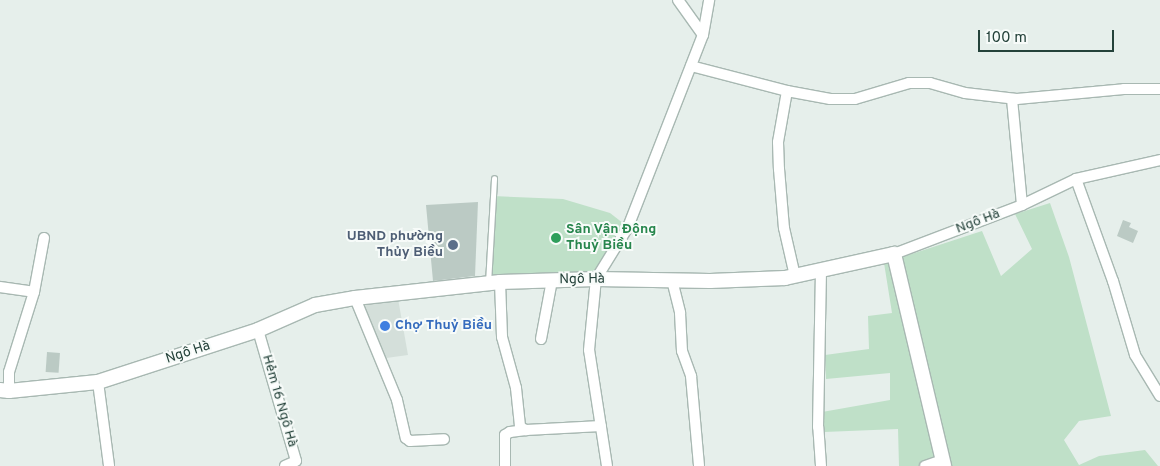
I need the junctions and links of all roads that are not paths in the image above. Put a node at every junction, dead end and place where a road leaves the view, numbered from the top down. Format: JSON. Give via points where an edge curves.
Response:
{"nodes":[{"id":1,"x":678,"y":0,"type":"edge"},
{"id":2,"x":709,"y":0,"type":"edge"},
{"id":3,"x":703,"y":35,"type":"junction"},
{"id":4,"x":690,"y":66,"type":"junction"},
{"id":5,"x":1160,"y":89,"type":"edge"},
{"id":6,"x":787,"y":91,"type":"junction"},
{"id":7,"x":1012,"y":99,"type":"junction"},
{"id":8,"x":1160,"y":160,"type":"edge"},
{"id":9,"x":494,"y":178,"type":"dead end"},
{"id":10,"x":1076,"y":179,"type":"junction"},
{"id":11,"x":1022,"y":205,"type":"junction"},
{"id":12,"x":44,"y":238,"type":"dead end"},
{"id":13,"x":894,"y":254,"type":"junction"},
{"id":14,"x":821,"y":271,"type":"junction"},
{"id":15,"x":795,"y":276,"type":"junction"},
{"id":16,"x":552,"y":280,"type":"junction"},
{"id":17,"x":596,"y":280,"type":"junction"},
{"id":18,"x":672,"y":280,"type":"junction"},
{"id":19,"x":494,"y":282,"type":"junction"},
{"id":20,"x":0,"y":287,"type":"edge"},
{"id":21,"x":34,"y":292,"type":"junction"},
{"id":22,"x":355,"y":298,"type":"junction"},
{"id":23,"x":258,"y":330,"type":"junction"},
{"id":24,"x":541,"y":339,"type":"dead end"},
{"id":25,"x":98,"y":382,"type":"junction"},
{"id":26,"x":4,"y":391,"type":"edge"},
{"id":27,"x":1160,"y":396,"type":"edge"},
{"id":28,"x":601,"y":426,"type":"junction"},
{"id":29,"x":526,"y":430,"type":"junction"},
{"id":30,"x":444,"y":439,"type":"dead end"},
{"id":31,"x":943,"y":463,"type":"edge"},
{"id":32,"x":109,"y":466,"type":"edge"},
{"id":33,"x":285,"y":466,"type":"edge"},
{"id":34,"x":505,"y":466,"type":"edge"},
{"id":35,"x":607,"y":466,"type":"edge"},
{"id":36,"x":699,"y":466,"type":"edge"},
{"id":37,"x":821,"y":466,"type":"edge"},
{"id":38,"x":925,"y":466,"type":"edge"}],
"edges":[{"from":1,"to":3,"type":"street"},
{"from":2,"to":3,"type":"street"},
{"from":3,"to":4,"type":"street"},
{"from":4,"to":6,"type":"street"},
{"from":4,"to":17,"type":"street","via":[[628,227]]},
{"from":5,"to":7,"type":"street"},
{"from":6,"to":7,"type":"street","via":[[830,99],[856,99],[909,83],[930,83],[965,93]]},
{"from":6,"to":15,"type":"street","via":[[778,142],[779,169],[784,228]]},
{"from":7,"to":11,"type":"street"},
{"from":8,"to":10,"type":"street","name":"Ngô Hà"},
{"from":9,"to":19,"type":"lane"},
{"from":10,"to":11,"type":"street","name":"Ngô Hà"},
{"from":10,"to":27,"type":"street","via":[[1135,355]]},
{"from":11,"to":13,"type":"street","name":"Ngô Hà"},
{"from":12,"to":21,"type":"street"},
{"from":13,"to":14,"type":"street","name":"Ngô Hà"},
{"from":13,"to":31,"type":"street"},
{"from":14,"to":15,"type":"street","name":"Ngô Hà"},
{"from":14,"to":37,"type":"street","via":[[818,427]]},
{"from":15,"to":18,"type":"street","name":"Ngô Hà"},
{"from":16,"to":17,"type":"street","name":"Ngô Hà"},
{"from":16,"to":19,"type":"street","name":"Ngô Hà"},
{"from":16,"to":24,"type":"street"},
{"from":17,"to":18,"type":"street","name":"Ngô Hà"},
{"from":17,"to":28,"type":"street","via":[[589,350]]},
{"from":18,"to":36,"type":"street","via":[[680,313],[682,351],[692,376]]},
{"from":19,"to":22,"type":"street","name":"Ngô Hà"},
{"from":19,"to":29,"type":"street","via":[[502,337],[516,388],[519,424]]},
{"from":20,"to":21,"type":"street"},
{"from":21,"to":26,"type":"street"},
{"from":22,"to":23,"type":"street","name":"Ngô Hà","via":[[315,305]]},
{"from":22,"to":30,"type":"street","via":[[397,400],[406,438],[410,441]]},
{"from":23,"to":25,"type":"street","name":"Ngô Hà"},
{"from":23,"to":33,"type":"street","name":"Hẻm 16 Ngô Hà","via":[[296,460]]},
{"from":25,"to":26,"type":"street","name":"Ngô Hà"},
{"from":25,"to":32,"type":"street"},
{"from":28,"to":29,"type":"street"},
{"from":28,"to":35,"type":"street"},
{"from":29,"to":34,"type":"street","via":[[505,434]]},
{"from":31,"to":38,"type":"street"}]}
